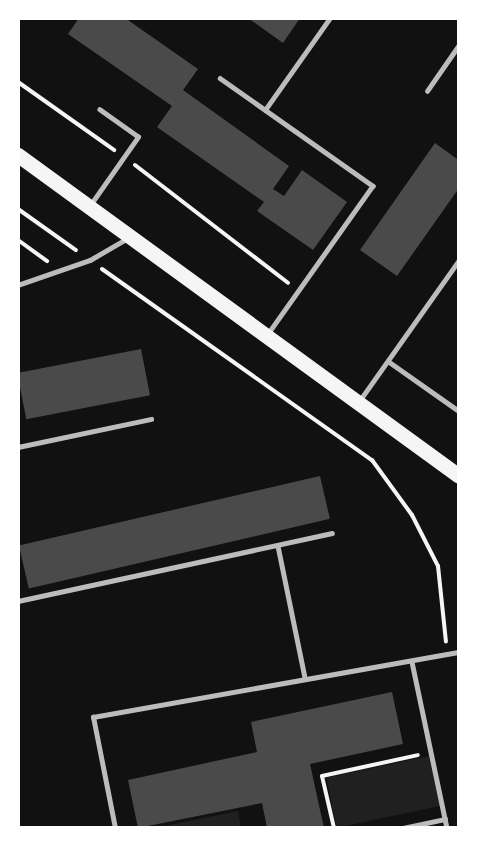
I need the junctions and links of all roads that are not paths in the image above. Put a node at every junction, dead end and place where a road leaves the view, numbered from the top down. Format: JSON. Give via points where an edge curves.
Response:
{"nodes":[{"id":1,"x":330,"y":18,"type":"edge"},
{"id":2,"x":459,"y":45,"type":"edge"},
{"id":3,"x":220,"y":78,"type":"dead end"},
{"id":4,"x":427,"y":91,"type":"dead end"},
{"id":5,"x":100,"y":110,"type":"dead end"},
{"id":6,"x":266,"y":110,"type":"junction"},
{"id":7,"x":18,"y":155,"type":"edge"},
{"id":8,"x":90,"y":205,"type":"junction"},
{"id":9,"x":132,"y":235,"type":"junction"},
{"id":10,"x":459,"y":260,"type":"edge"},
{"id":11,"x":18,"y":285,"type":"edge"},
{"id":12,"x":268,"y":335,"type":"junction"},
{"id":13,"x":388,"y":361,"type":"junction"},
{"id":14,"x":358,"y":402,"type":"junction"},
{"id":15,"x":459,"y":411,"type":"edge"},
{"id":16,"x":151,"y":419,"type":"dead end"},
{"id":17,"x":18,"y":447,"type":"edge"},
{"id":18,"x":459,"y":476,"type":"edge"},
{"id":19,"x":332,"y":533,"type":"dead end"},
{"id":20,"x":278,"y":546,"type":"junction"},
{"id":21,"x":18,"y":601,"type":"edge"},
{"id":22,"x":459,"y":652,"type":"edge"},
{"id":23,"x":412,"y":662,"type":"junction"},
{"id":24,"x":305,"y":678,"type":"junction"},
{"id":25,"x":445,"y":819,"type":"junction"},
{"id":26,"x":115,"y":828,"type":"edge"},
{"id":27,"x":403,"y":828,"type":"edge"},
{"id":28,"x":447,"y":828,"type":"edge"}],
"edges":[{"from":1,"to":6,"type":"lane"},
{"from":2,"to":4,"type":"lane"},
{"from":3,"to":6,"type":"lane"},
{"from":5,"to":8,"type":"lane","via":[[138,137]]},
{"from":6,"to":12,"type":"lane","via":[[373,186]]},
{"from":7,"to":8,"type":"main road"},
{"from":8,"to":9,"type":"main road"},
{"from":9,"to":11,"type":"lane","via":[[90,260]]},
{"from":9,"to":12,"type":"main road"},
{"from":10,"to":13,"type":"lane"},
{"from":12,"to":14,"type":"main road"},
{"from":13,"to":14,"type":"lane"},
{"from":13,"to":15,"type":"lane"},
{"from":14,"to":18,"type":"main road"},
{"from":16,"to":17,"type":"lane"},
{"from":19,"to":20,"type":"lane"},
{"from":20,"to":21,"type":"lane"},
{"from":20,"to":24,"type":"lane"},
{"from":22,"to":23,"type":"lane"},
{"from":23,"to":24,"type":"lane"},
{"from":23,"to":25,"type":"lane"},
{"from":24,"to":26,"type":"lane","via":[[93,717]]},
{"from":25,"to":27,"type":"lane"},
{"from":25,"to":28,"type":"lane"}]}
